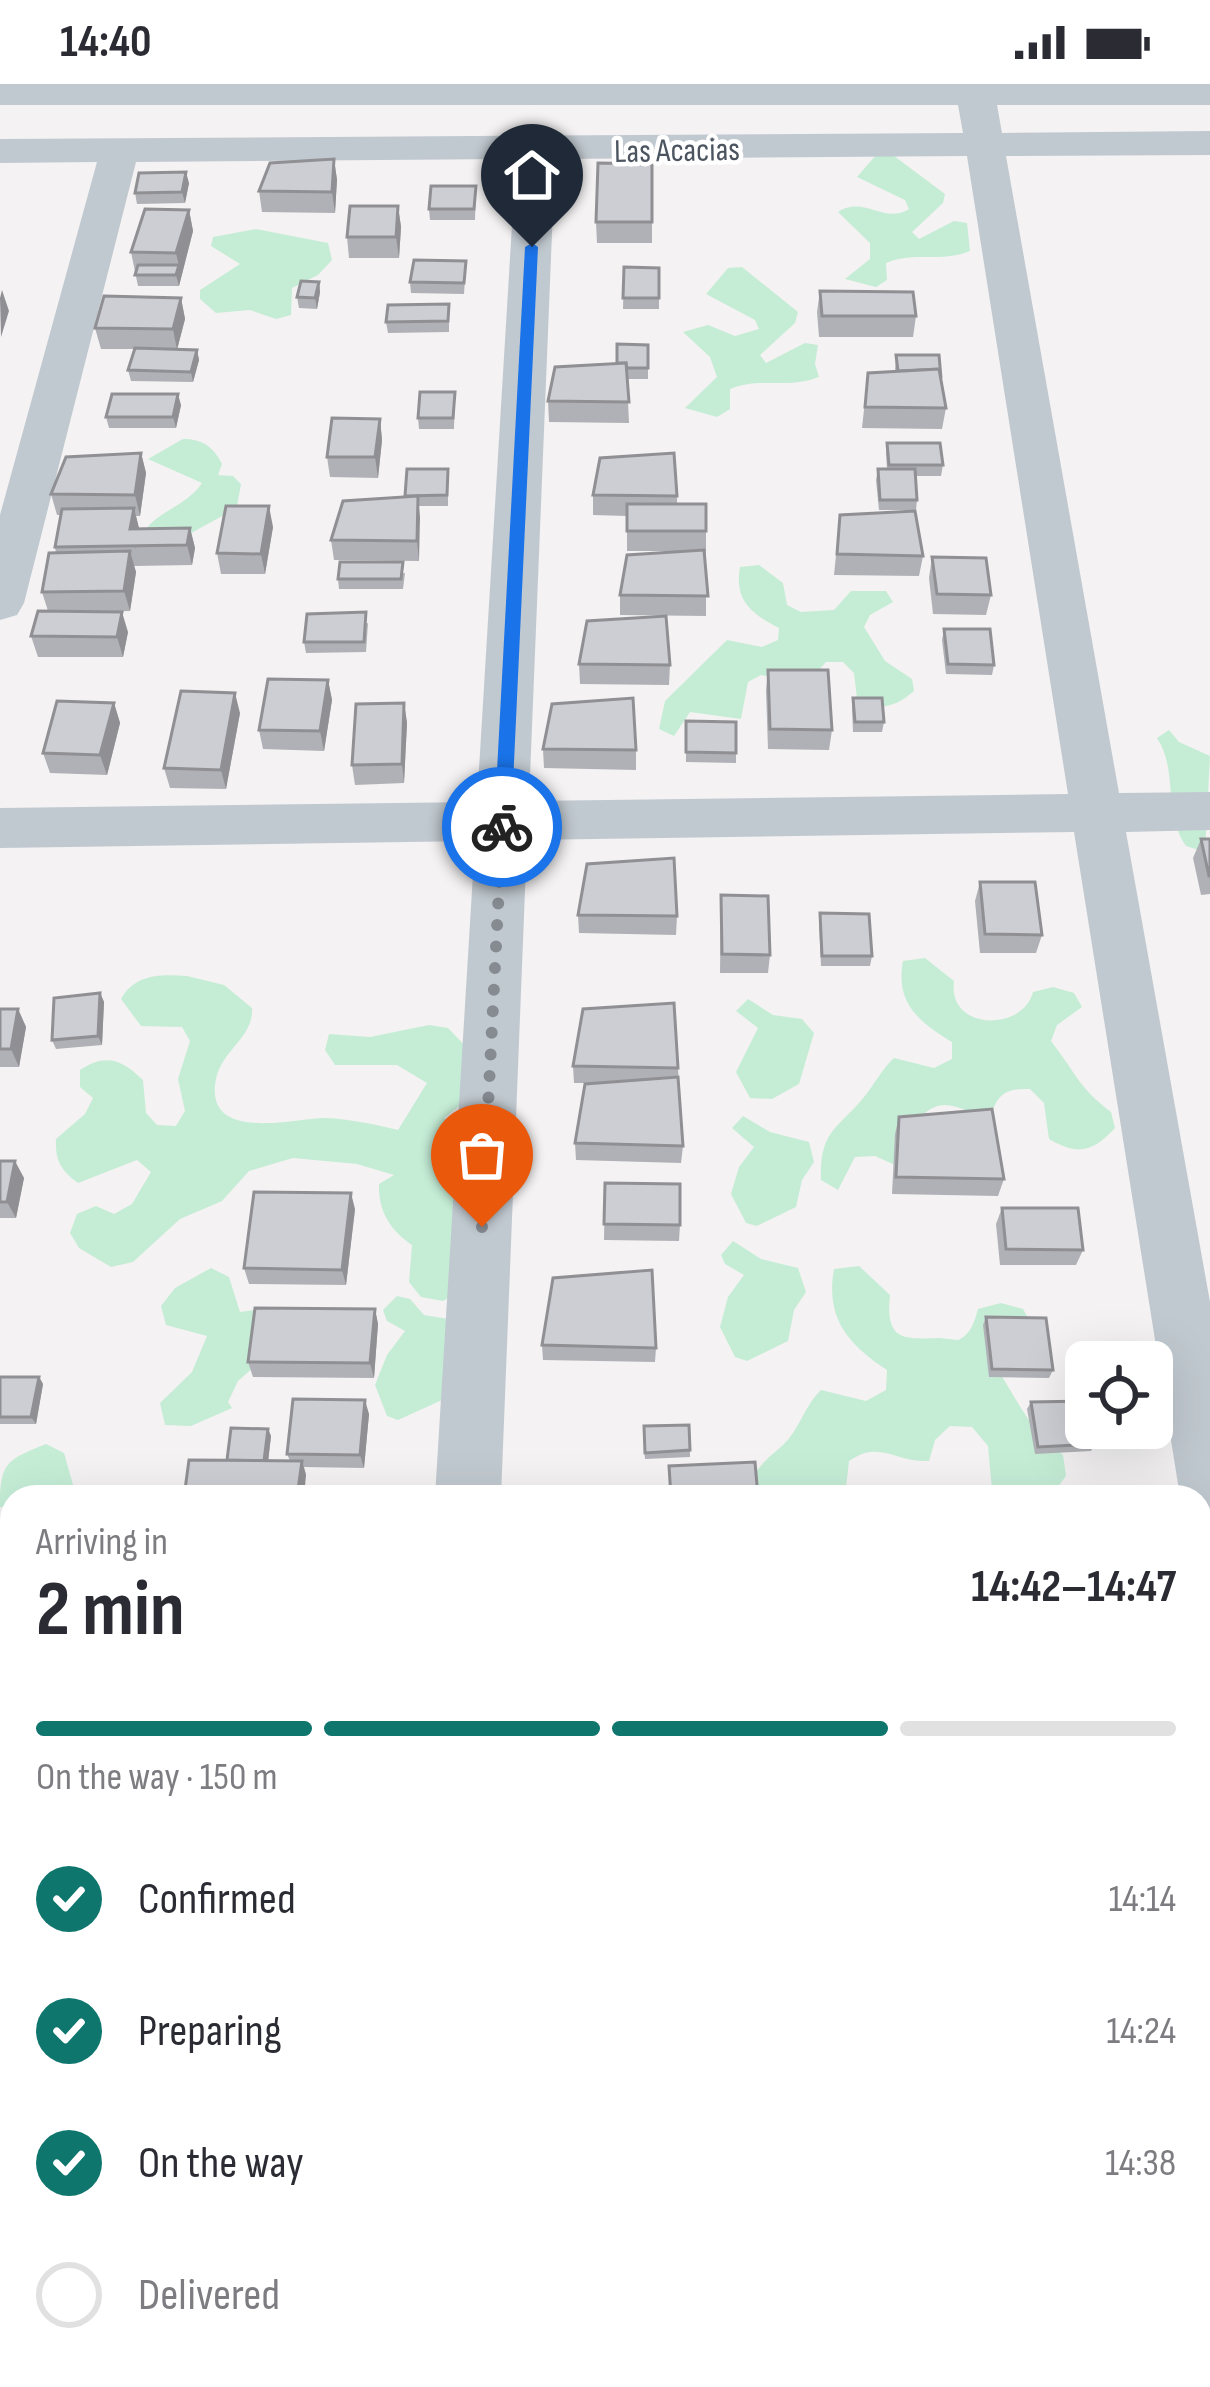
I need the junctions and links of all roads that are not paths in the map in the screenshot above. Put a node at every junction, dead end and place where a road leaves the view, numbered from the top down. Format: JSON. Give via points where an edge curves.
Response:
{"nodes":[{"id":1,"x":0,"y":94,"type":"edge"},
{"id":2,"x":1210,"y":94,"type":"edge"},
{"id":3,"x":978,"y":108,"type":"edge"},
{"id":4,"x":1210,"y":143,"type":"edge"},
{"id":5,"x":0,"y":151,"type":"edge"},
{"id":6,"x":536,"y":151,"type":"junction"},
{"id":7,"x":119,"y":152,"type":"junction"},
{"id":8,"x":0,"y":603,"type":"edge"},
{"id":9,"x":1096,"y":811,"type":"junction"},
{"id":10,"x":1210,"y":811,"type":"edge"},
{"id":11,"x":502,"y":822,"type":"junction"},
{"id":12,"x":0,"y":828,"type":"edge"},
{"id":13,"x":1210,"y":1484,"type":"edge"},
{"id":14,"x":469,"y":1485,"type":"edge"}],
"edges":[{"from":1,"to":3,"type":"street","name":"Las Acacias"},
{"from":2,"to":3,"type":"street","name":"Las Acacias"},
{"from":3,"to":4,"type":"street","name":"Las Acacias"},
{"from":3,"to":6,"type":"street","name":"Las Acacias"},
{"from":3,"to":9,"type":"street"},
{"from":5,"to":7,"type":"street","name":"Las Acacias"},
{"from":6,"to":7,"type":"street","name":"Las Acacias"},
{"from":6,"to":11,"type":"street"},
{"from":7,"to":8,"type":"street"},
{"from":9,"to":10,"type":"street"},
{"from":9,"to":11,"type":"street"},
{"from":9,"to":13,"type":"street"},
{"from":11,"to":12,"type":"street"},
{"from":11,"to":14,"type":"street"}]}
